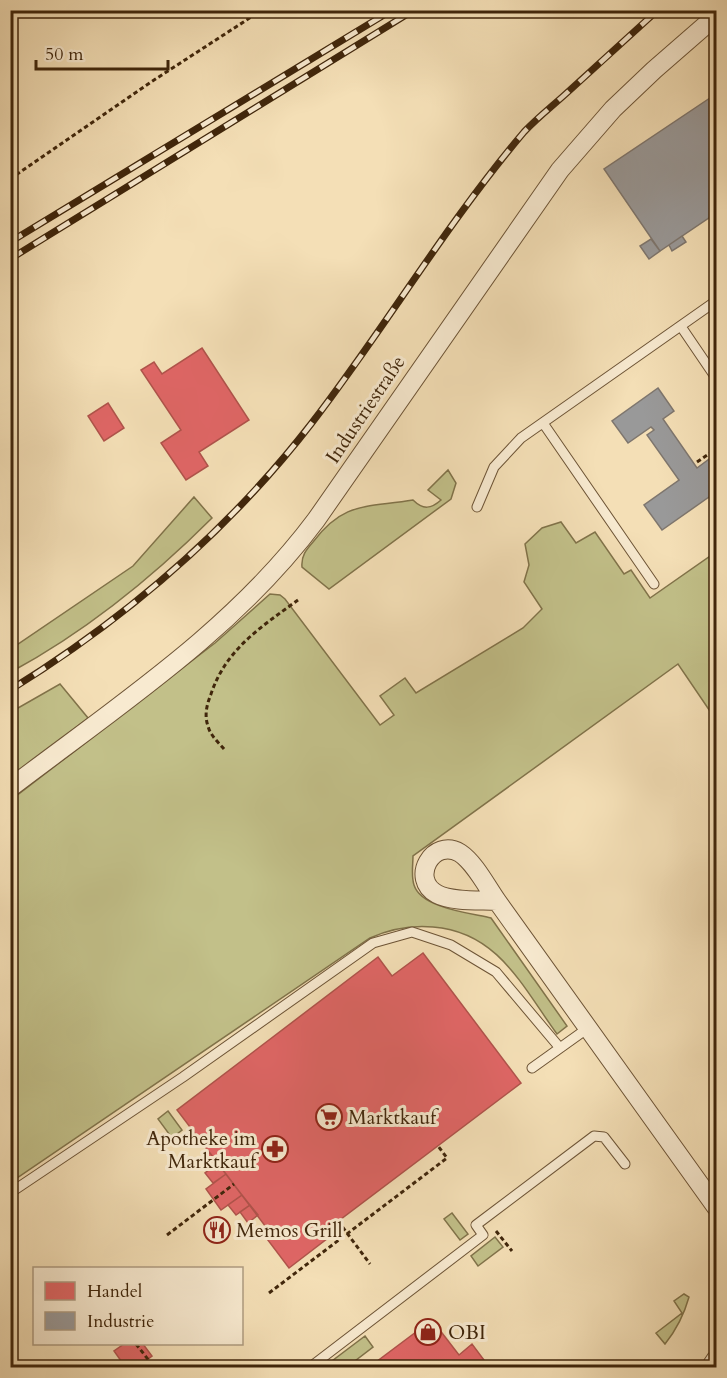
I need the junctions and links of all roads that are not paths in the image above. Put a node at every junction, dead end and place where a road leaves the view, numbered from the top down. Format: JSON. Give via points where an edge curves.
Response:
{"nodes":[{"id":1,"x":717,"y":16,"type":"edge"},
{"id":2,"x":717,"y":301,"type":"edge"},
{"id":3,"x":682,"y":328,"type":"junction"},
{"id":4,"x":717,"y":378,"type":"edge"},
{"id":5,"x":543,"y":423,"type":"junction"},
{"id":6,"x":477,"y":507,"type":"dead end"},
{"id":7,"x":654,"y":584,"type":"dead end"},
{"id":8,"x":10,"y":788,"type":"edge"},
{"id":9,"x":497,"y":901,"type":"dead end"},
{"id":10,"x":588,"y":1028,"type":"junction"},
{"id":11,"x":560,"y":1048,"type":"junction"},
{"id":12,"x":532,"y":1068,"type":"dead end"},
{"id":13,"x":625,"y":1164,"type":"dead end"},
{"id":14,"x":10,"y":1193,"type":"edge"},
{"id":15,"x":717,"y":1207,"type":"edge"},
{"id":16,"x":717,"y":1359,"type":"edge"},
{"id":17,"x":309,"y":1368,"type":"edge"},
{"id":18,"x":710,"y":1368,"type":"edge"}],
"edges":[{"from":1,"to":8,"type":"street","name":"Industriestraße","via":[[613,108],[560,170],[316,520],[276,570],[201,643]]},
{"from":2,"to":3,"type":"lane"},
{"from":3,"to":4,"type":"lane"},
{"from":3,"to":5,"type":"lane"},
{"from":5,"to":6,"type":"lane","via":[[521,438],[494,467]]},
{"from":5,"to":7,"type":"lane"},
{"from":9,"to":10,"type":"street"},
{"from":10,"to":11,"type":"lane"},
{"from":10,"to":15,"type":"street"},
{"from":11,"to":12,"type":"lane"},
{"from":11,"to":14,"type":"lane","via":[[496,972],[451,945],[412,932],[373,943]]},
{"from":13,"to":17,"type":"lane","via":[[604,1137],[594,1136],[476,1225],[483,1235]]},
{"from":16,"to":18,"type":"street"}]}
